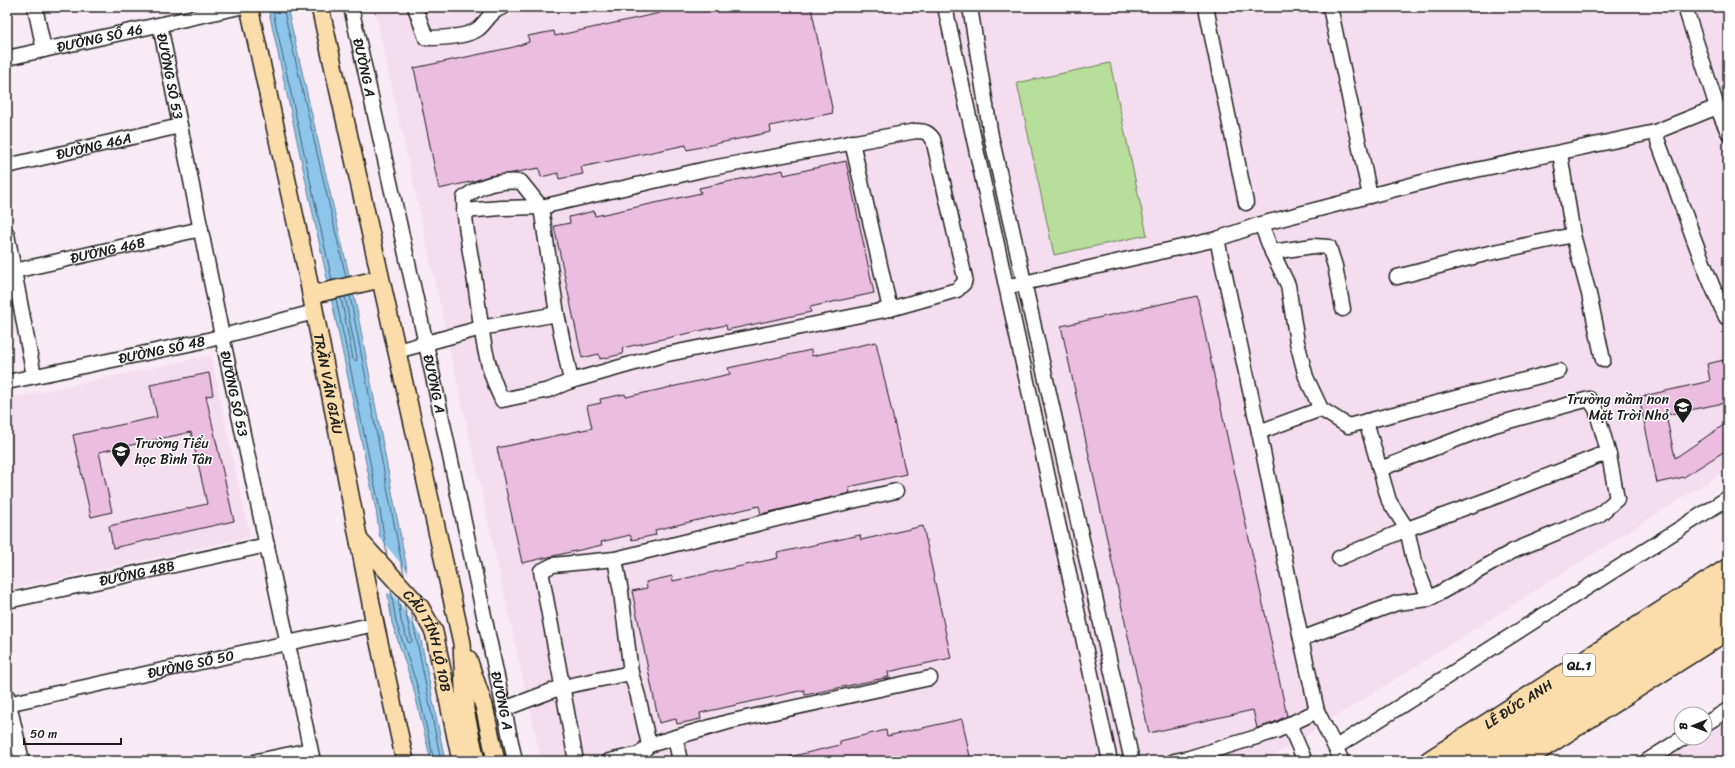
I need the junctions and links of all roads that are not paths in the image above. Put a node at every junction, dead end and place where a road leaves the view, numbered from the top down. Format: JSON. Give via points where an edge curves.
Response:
{"nodes":[{"id":1,"x":35,"y":7,"type":"edge"},
{"id":2,"x":240,"y":7,"type":"edge"},
{"id":3,"x":249,"y":7,"type":"edge"},
{"id":4,"x":320,"y":7,"type":"edge"},
{"id":5,"x":351,"y":7,"type":"edge"},
{"id":6,"x":415,"y":7,"type":"edge"},
{"id":7,"x":970,"y":7,"type":"edge"},
{"id":8,"x":1206,"y":7,"type":"edge"},
{"id":9,"x":1330,"y":7,"type":"edge"},
{"id":10,"x":1685,"y":7,"type":"edge"},
{"id":11,"x":498,"y":8,"type":"edge"},
{"id":12,"x":948,"y":8,"type":"edge"},
{"id":13,"x":160,"y":25,"type":"junction"},
{"id":14,"x":44,"y":50,"type":"junction"},
{"id":15,"x":7,"y":58,"type":"edge"},
{"id":16,"x":1717,"y":107,"type":"junction"},
{"id":17,"x":180,"y":126,"type":"junction"},
{"id":18,"x":1655,"y":132,"type":"junction"},
{"id":19,"x":1728,"y":132,"type":"edge"},
{"id":20,"x":852,"y":142,"type":"junction"},
{"id":21,"x":1560,"y":152,"type":"junction"},
{"id":22,"x":7,"y":166,"type":"edge"},
{"id":23,"x":1370,"y":196,"type":"junction"},
{"id":24,"x":1246,"y":203,"type":"dead end"},
{"id":25,"x":542,"y":207,"type":"junction"},
{"id":26,"x":464,"y":211,"type":"junction"},
{"id":27,"x":1261,"y":224,"type":"junction"},
{"id":28,"x":201,"y":229,"type":"junction"},
{"id":29,"x":7,"y":234,"type":"edge"},
{"id":30,"x":1573,"y":235,"type":"junction"},
{"id":31,"x":1217,"y":239,"type":"junction"},
{"id":32,"x":1272,"y":252,"type":"junction"},
{"id":33,"x":14,"y":271,"type":"junction"},
{"id":34,"x":1397,"y":277,"type":"dead end"},
{"id":35,"x":380,"y":279,"type":"junction"},
{"id":36,"x":1024,"y":282,"type":"junction"},
{"id":37,"x":1006,"y":287,"type":"junction"},
{"id":38,"x":313,"y":303,"type":"junction"},
{"id":39,"x":890,"y":309,"type":"junction"},
{"id":40,"x":1343,"y":309,"type":"dead end"},
{"id":41,"x":557,"y":314,"type":"junction"},
{"id":42,"x":1728,"y":317,"type":"edge"},
{"id":43,"x":481,"y":328,"type":"junction"},
{"id":44,"x":222,"y":336,"type":"junction"},
{"id":45,"x":426,"y":344,"type":"junction"},
{"id":46,"x":397,"y":351,"type":"junction"},
{"id":47,"x":1603,"y":360,"type":"dead end"},
{"id":48,"x":1559,"y":371,"type":"dead end"},
{"id":49,"x":34,"y":376,"type":"junction"},
{"id":50,"x":571,"y":381,"type":"junction"},
{"id":51,"x":7,"y":382,"type":"edge"},
{"id":52,"x":1321,"y":409,"type":"junction"},
{"id":53,"x":1366,"y":421,"type":"junction"},
{"id":54,"x":1260,"y":432,"type":"junction"},
{"id":55,"x":1609,"y":454,"type":"junction"},
{"id":56,"x":1380,"y":469,"type":"junction"},
{"id":57,"x":1069,"y":484,"type":"junction"},
{"id":58,"x":1050,"y":487,"type":"junction"},
{"id":59,"x":896,"y":491,"type":"dead end"},
{"id":60,"x":1728,"y":498,"type":"edge"},
{"id":61,"x":1408,"y":529,"type":"junction"},
{"id":62,"x":359,"y":540,"type":"junction"},
{"id":63,"x":267,"y":545,"type":"junction"},
{"id":64,"x":1339,"y":558,"type":"dead end"},
{"id":65,"x":615,"y":559,"type":"junction"},
{"id":66,"x":1728,"y":569,"type":"edge"},
{"id":67,"x":1728,"y":588,"type":"edge"},
{"id":68,"x":1429,"y":599,"type":"junction"},
{"id":69,"x":7,"y":601,"type":"edge"},
{"id":70,"x":1728,"y":610,"type":"edge"},
{"id":71,"x":375,"y":624,"type":"junction"},
{"id":72,"x":1728,"y":628,"type":"edge"},
{"id":73,"x":1301,"y":639,"type":"junction"},
{"id":74,"x":289,"y":643,"type":"junction"},
{"id":75,"x":462,"y":647,"type":"junction"},
{"id":76,"x":630,"y":673,"type":"junction"},
{"id":77,"x":930,"y":678,"type":"dead end"},
{"id":78,"x":562,"y":687,"type":"junction"},
{"id":79,"x":8,"y":701,"type":"edge"},
{"id":80,"x":504,"y":709,"type":"junction"},
{"id":81,"x":1728,"y":710,"type":"edge"},
{"id":82,"x":1317,"y":711,"type":"junction"},
{"id":83,"x":1713,"y":719,"type":"edge"},
{"id":84,"x":1289,"y":724,"type":"junction"},
{"id":85,"x":675,"y":737,"type":"junction"},
{"id":86,"x":649,"y":744,"type":"junction"},
{"id":87,"x":1673,"y":744,"type":"edge"},
{"id":88,"x":1336,"y":746,"type":"junction"},
{"id":89,"x":311,"y":756,"type":"edge"},
{"id":90,"x":22,"y":761,"type":"edge"},
{"id":91,"x":258,"y":761,"type":"edge"},
{"id":92,"x":405,"y":761,"type":"edge"},
{"id":93,"x":461,"y":761,"type":"edge"},
{"id":94,"x":476,"y":761,"type":"edge"},
{"id":95,"x":496,"y":761,"type":"edge"},
{"id":96,"x":515,"y":761,"type":"edge"},
{"id":97,"x":576,"y":761,"type":"edge"},
{"id":98,"x":609,"y":761,"type":"edge"},
{"id":99,"x":680,"y":761,"type":"edge"},
{"id":100,"x":1110,"y":761,"type":"edge"},
{"id":101,"x":1132,"y":761,"type":"edge"},
{"id":102,"x":1174,"y":761,"type":"edge"},
{"id":103,"x":1305,"y":761,"type":"edge"},
{"id":104,"x":1342,"y":761,"type":"edge"},
{"id":105,"x":1430,"y":761,"type":"edge"},
{"id":106,"x":1461,"y":761,"type":"edge"},
{"id":107,"x":1493,"y":761,"type":"edge"},
{"id":108,"x":1521,"y":761,"type":"edge"},
{"id":109,"x":1647,"y":761,"type":"edge"}],
"edges":[{"from":1,"to":14,"type":"street"},
{"from":2,"to":13,"type":"street","name":"ĐƯỜNG SỐ 46"},
{"from":3,"to":38,"type":"main road","name":"TRẦN VĂN GIÀU"},
{"from":4,"to":35,"type":"main road"},
{"from":5,"to":45,"type":"street","name":"ĐƯỜNG A"},
{"from":6,"to":11,"type":"street","via":[[426,38],[450,37],[477,29]]},
{"from":7,"to":36,"type":"street","via":[[991,136]]},
{"from":8,"to":24,"type":"street"},
{"from":9,"to":23,"type":"street"},
{"from":10,"to":16,"type":"street"},
{"from":12,"to":37,"type":"street"},
{"from":13,"to":14,"type":"street","name":"ĐƯỜNG SỐ 46"},
{"from":13,"to":17,"type":"street","name":"ĐƯỜNG SỐ 53"},
{"from":14,"to":15,"type":"street","name":"ĐƯỜNG SỐ 46"},
{"from":16,"to":18,"type":"street"},
{"from":16,"to":19,"type":"street"},
{"from":17,"to":22,"type":"street","name":"ĐƯỜNG 46A"},
{"from":17,"to":28,"type":"street","name":"ĐƯỜNG SỐ 53"},
{"from":18,"to":21,"type":"street"},
{"from":18,"to":42,"type":"street","via":[[1714,293]]},
{"from":20,"to":25,"type":"street","via":[[706,169]]},
{"from":20,"to":39,"type":"street"},
{"from":20,"to":39,"type":"street","via":[[916,130],[930,134],[965,278],[964,283],[956,290]]},
{"from":21,"to":23,"type":"street","via":[[1438,178]]},
{"from":21,"to":30,"type":"street"},
{"from":23,"to":27,"type":"street"},
{"from":25,"to":26,"type":"street"},
{"from":25,"to":26,"type":"street","via":[[521,182],[506,180],[473,190],[464,198]]},
{"from":25,"to":41,"type":"street"},
{"from":26,"to":43,"type":"street"},
{"from":27,"to":31,"type":"street"},
{"from":27,"to":32,"type":"street"},
{"from":28,"to":33,"type":"street","name":"ĐƯỜNG 46B"},
{"from":28,"to":44,"type":"street","name":"ĐƯỜNG SỐ 53"},
{"from":29,"to":33,"type":"street"},
{"from":30,"to":34,"type":"street"},
{"from":30,"to":47,"type":"street"},
{"from":31,"to":36,"type":"street"},
{"from":31,"to":54,"type":"street"},
{"from":32,"to":40,"type":"street","via":[[1313,246],[1329,247]]},
{"from":32,"to":52,"type":"street","via":[[1288,285],[1306,378]]},
{"from":33,"to":49,"type":"street"},
{"from":35,"to":38,"type":"main road"},
{"from":35,"to":46,"type":"main road"},
{"from":36,"to":37,"type":"street"},
{"from":36,"to":57,"type":"street"},
{"from":37,"to":58,"type":"street"},
{"from":38,"to":44,"type":"street","name":"ĐƯỜNG SỐ 48"},
{"from":38,"to":62,"type":"main road","name":"TRẦN VĂN GIÀU"},
{"from":39,"to":50,"type":"street","via":[[663,355]]},
{"from":41,"to":43,"type":"street"},
{"from":41,"to":50,"type":"street"},
{"from":43,"to":45,"type":"street"},
{"from":43,"to":50,"type":"street","via":[[493,381],[502,400],[549,390]]},
{"from":44,"to":49,"type":"street","name":"ĐƯỜNG SỐ 48"},
{"from":44,"to":63,"type":"street","name":"ĐƯỜNG SỐ 53"},
{"from":45,"to":46,"type":"street"},
{"from":45,"to":80,"type":"street","name":"ĐƯỜNG A"},
{"from":46,"to":75,"type":"main road"},
{"from":48,"to":53,"type":"street"},
{"from":49,"to":51,"type":"street","name":"ĐƯỜNG SỐ 48"},
{"from":52,"to":53,"type":"street","via":[[1348,426]]},
{"from":52,"to":54,"type":"street"},
{"from":53,"to":56,"type":"street"},
{"from":54,"to":73,"type":"street"},
{"from":55,"to":56,"type":"street","via":[[1596,409],[1589,399],[1494,425]]},
{"from":55,"to":61,"type":"street"},
{"from":55,"to":68,"type":"street","via":[[1618,499],[1599,515],[1513,551]]},
{"from":56,"to":61,"type":"street","via":[[1389,501]]},
{"from":57,"to":58,"type":"street"},
{"from":57,"to":101,"type":"street"},
{"from":58,"to":100,"type":"street"},
{"from":59,"to":65,"type":"street"},
{"from":60,"to":88,"type":"street"},
{"from":61,"to":64,"type":"street"},
{"from":61,"to":68,"type":"street","via":[[1414,561]]},
{"from":62,"to":71,"type":"main road","name":"TRẦN VĂN GIÀU"},
{"from":62,"to":93,"type":"main road","name":"CẦU TỈNH LỘ 10B","via":[[420,608],[434,632]]},
{"from":63,"to":69,"type":"street","name":"ĐƯỜNG 48B"},
{"from":63,"to":74,"type":"street","name":"ĐƯỜNG SỐ 53"},
{"from":65,"to":76,"type":"street"},
{"from":65,"to":78,"type":"street","via":[[553,565],[541,572]]},
{"from":66,"to":105,"type":"highway","name":"LÊ ĐỨC ANH","number":"QL.1"},
{"from":67,"to":106,"type":"highway","name":"LÊ ĐỨC ANH","number":"QL.1"},
{"from":68,"to":73,"type":"street","via":[[1397,603]]},
{"from":70,"to":107,"type":"highway","number":"QL.1"},
{"from":71,"to":74,"type":"street","name":"ĐƯỜNG SỐ 50"},
{"from":71,"to":92,"type":"main road","name":"TRẦN VĂN GIÀU"},
{"from":72,"to":108,"type":"highway"},
{"from":73,"to":82,"type":"street"},
{"from":74,"to":79,"type":"street","name":"ĐƯỜNG SỐ 50"},
{"from":74,"to":89,"type":"street","name":"ĐƯỜNG SỐ 53"},
{"from":75,"to":94,"type":"main road","name":"CẦU TỈNH LỘ 10B","via":[[465,710]]},
{"from":75,"to":95,"type":"main road","via":[[484,706]]},
{"from":76,"to":78,"type":"street"},
{"from":76,"to":86,"type":"street"},
{"from":77,"to":85,"type":"street","via":[[728,722]]},
{"from":78,"to":80,"type":"street"},
{"from":78,"to":97,"type":"street"},
{"from":79,"to":90,"type":"street"},
{"from":80,"to":96,"type":"street","name":"ĐƯỜNG A"},
{"from":81,"to":83,"type":"street"},
{"from":82,"to":84,"type":"street"},
{"from":82,"to":88,"type":"street"},
{"from":84,"to":102,"type":"street","via":[[1276,731]]},
{"from":84,"to":103,"type":"street"},
{"from":85,"to":86,"type":"street"},
{"from":85,"to":99,"type":"street"},
{"from":86,"to":98,"type":"street","via":[[640,754]]},
{"from":87,"to":109,"type":"street"},
{"from":88,"to":104,"type":"street"},
{"from":89,"to":91,"type":"street"}]}
